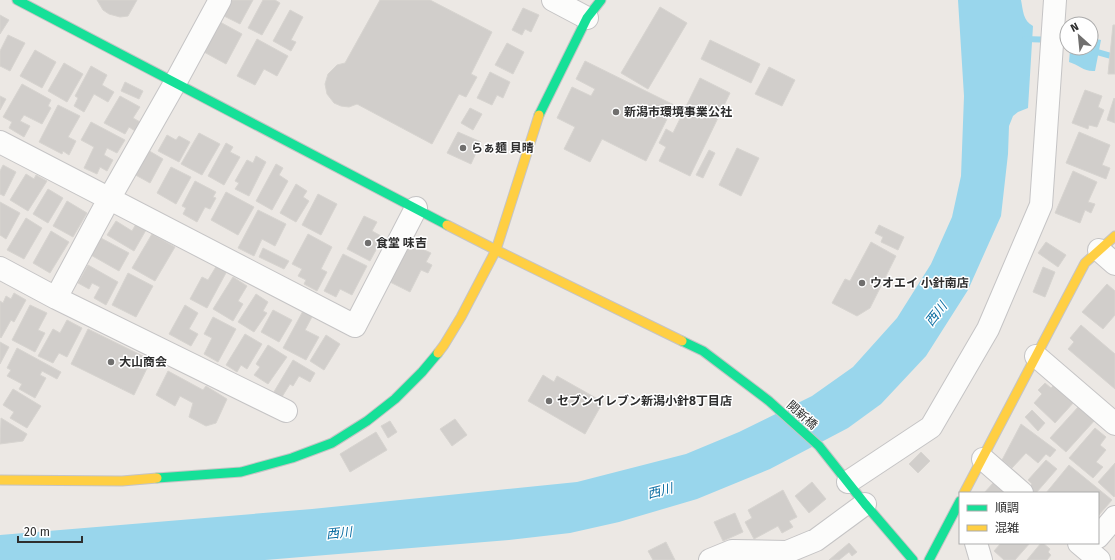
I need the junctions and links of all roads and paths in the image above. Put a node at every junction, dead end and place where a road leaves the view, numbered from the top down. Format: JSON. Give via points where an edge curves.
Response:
{"nodes":[{"id":1,"x":17,"y":0,"type":"edge"},
{"id":2,"x":220,"y":0,"type":"edge"},
{"id":3,"x":553,"y":0,"type":"edge"},
{"id":4,"x":601,"y":0,"type":"edge"},
{"id":5,"x":1055,"y":0,"type":"edge"},
{"id":6,"x":587,"y":18,"type":"junction"},
{"id":7,"x":175,"y":83,"type":"junction"},
{"id":8,"x":0,"y":142,"type":"edge"},
{"id":9,"x":109,"y":199,"type":"junction"},
{"id":10,"x":416,"y":208,"type":"junction"},
{"id":11,"x":496,"y":250,"type":"junction"},
{"id":12,"x":1110,"y":250,"type":"edge"},
{"id":13,"x":0,"y":268,"type":"edge"},
{"id":14,"x":56,"y":298,"type":"junction"},
{"id":15,"x":1036,"y":356,"type":"junction"},
{"id":16,"x":286,"y":411,"type":"dead end"},
{"id":17,"x":1115,"y":424,"type":"edge"},
{"id":18,"x":983,"y":459,"type":"junction"},
{"id":19,"x":0,"y":480,"type":"edge"},
{"id":20,"x":848,"y":482,"type":"junction"},
{"id":21,"x":965,"y":492,"type":"edge"},
{"id":22,"x":1021,"y":492,"type":"edge"},
{"id":23,"x":959,"y":503,"type":"edge"},
{"id":24,"x":865,"y":504,"type":"junction"},
{"id":25,"x":1115,"y":517,"type":"edge"},
{"id":26,"x":1099,"y":537,"type":"edge"},
{"id":27,"x":976,"y":544,"type":"edge"},
{"id":28,"x":710,"y":560,"type":"edge"},
{"id":29,"x":913,"y":560,"type":"edge"},
{"id":30,"x":929,"y":560,"type":"edge"},
{"id":31,"x":981,"y":560,"type":"edge"}],
"edges":[{"from":1,"to":7,"type":"street","name":"開新橋"},
{"from":2,"to":7,"type":"street"},
{"from":3,"to":6,"type":"street"},
{"from":4,"to":6,"type":"street"},
{"from":5,"to":20,"type":"street","via":[[1041,205],[988,329],[931,428]]},
{"from":6,"to":11,"type":"street","via":[[538,117]]},
{"from":7,"to":9,"type":"street"},
{"from":7,"to":10,"type":"street","name":"開新橋"},
{"from":8,"to":9,"type":"street"},
{"from":9,"to":10,"type":"street","via":[[355,326]]},
{"from":9,"to":14,"type":"street"},
{"from":10,"to":11,"type":"street","name":"開新橋"},
{"from":11,"to":19,"type":"street","via":[[444,346],[422,372],[395,400],[332,443],[292,458],[241,472],[122,481]]},
{"from":11,"to":20,"type":"street","name":"開新橋","via":[[703,351],[769,401],[819,446]]},
{"from":12,"to":15,"type":"street","via":[[1085,263]]},
{"from":13,"to":14,"type":"street"},
{"from":14,"to":16,"type":"street"},
{"from":15,"to":17,"type":"street"},
{"from":15,"to":18,"type":"street"},
{"from":18,"to":21,"type":"street"},
{"from":18,"to":22,"type":"street"},
{"from":20,"to":24,"type":"street","name":"開新橋"},
{"from":23,"to":30,"type":"street"},
{"from":24,"to":28,"type":"street","via":[[816,540],[787,552],[732,551]]},
{"from":24,"to":29,"type":"street","name":"開新橋"},
{"from":25,"to":26,"type":"street"},
{"from":27,"to":31,"type":"street"}]}
